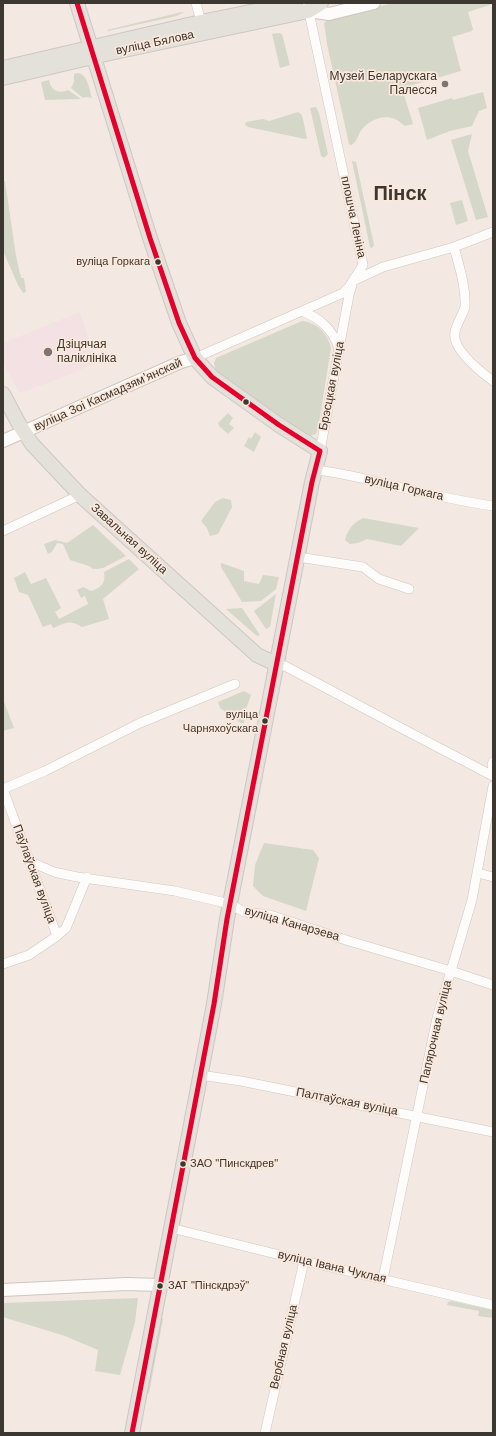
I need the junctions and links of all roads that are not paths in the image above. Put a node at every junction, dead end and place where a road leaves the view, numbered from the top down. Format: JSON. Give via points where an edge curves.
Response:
{"nodes":[{"id":1,"x":77,"y":3,"type":"edge"},
{"id":2,"x":196,"y":3,"type":"edge"},
{"id":3,"x":295,"y":3,"type":"edge"},
{"id":4,"x":321,"y":3,"type":"edge"},
{"id":5,"x":374,"y":3,"type":"edge"},
{"id":6,"x":308,"y":7,"type":"edge"},
{"id":7,"x":202,"y":27,"type":"junction"},
{"id":8,"x":92,"y":52,"type":"junction"},
{"id":9,"x":3,"y":68,"type":"edge"},
{"id":10,"x":3,"y":78,"type":"edge"},
{"id":11,"x":493,"y":232,"type":"edge"},
{"id":12,"x":454,"y":247,"type":"junction"},
{"id":13,"x":352,"y":282,"type":"junction"},
{"id":14,"x":302,"y":311,"type":"junction"},
{"id":15,"x":339,"y":349,"type":"junction"},
{"id":16,"x":195,"y":358,"type":"junction"},
{"id":17,"x":493,"y":381,"type":"edge"},
{"id":18,"x":3,"y":394,"type":"edge"},
{"id":19,"x":24,"y":431,"type":"junction"},
{"id":20,"x":3,"y":441,"type":"edge"},
{"id":21,"x":320,"y":451,"type":"junction"},
{"id":22,"x":314,"y":470,"type":"junction"},
{"id":23,"x":80,"y":494,"type":"junction"},
{"id":24,"x":493,"y":506,"type":"edge"},
{"id":25,"x":3,"y":531,"type":"edge"},
{"id":26,"x":298,"y":557,"type":"junction"},
{"id":27,"x":409,"y":589,"type":"dead end"},
{"id":28,"x":276,"y":664,"type":"junction"},
{"id":29,"x":235,"y":684,"type":"dead end"},
{"id":30,"x":493,"y":762,"type":"edge"},
{"id":31,"x":493,"y":770,"type":"edge"},
{"id":32,"x":493,"y":776,"type":"edge"},
{"id":33,"x":493,"y":786,"type":"edge"},
{"id":34,"x":3,"y":789,"type":"edge"},
{"id":35,"x":29,"y":861,"type":"junction"},
{"id":36,"x":478,"y":873,"type":"junction"},
{"id":37,"x":88,"y":877,"type":"junction"},
{"id":38,"x":493,"y":877,"type":"edge"},
{"id":39,"x":230,"y":904,"type":"junction"},
{"id":40,"x":57,"y":936,"type":"junction"},
{"id":41,"x":3,"y":964,"type":"edge"},
{"id":42,"x":451,"y":971,"type":"junction"},
{"id":43,"x":493,"y":985,"type":"edge"},
{"id":44,"x":200,"y":1075,"type":"junction"},
{"id":45,"x":417,"y":1116,"type":"junction"},
{"id":46,"x":493,"y":1132,"type":"edge"},
{"id":47,"x":171,"y":1228,"type":"junction"},
{"id":48,"x":304,"y":1261,"type":"junction"},
{"id":49,"x":383,"y":1279,"type":"junction"},
{"id":50,"x":159,"y":1285,"type":"junction"},
{"id":51,"x":3,"y":1290,"type":"edge"},
{"id":52,"x":493,"y":1305,"type":"edge"},
{"id":53,"x":132,"y":1433,"type":"edge"},
{"id":54,"x":265,"y":1433,"type":"edge"}],
"edges":[{"from":1,"to":8,"type":"main road"},
{"from":2,"to":7,"type":"street"},
{"from":3,"to":7,"type":"main road","name":"вуліца Бялова"},
{"from":4,"to":6,"type":"main road","name":"вуліца Бялова"},
{"from":5,"to":6,"type":"street","name":"вуліца Бялова","via":[[329,14]]},
{"from":6,"to":7,"type":"main road","name":"вуліца Бялова"},
{"from":6,"to":13,"type":"street","name":"плошча Леніна","via":[[363,265]]},
{"from":7,"to":8,"type":"main road","name":"вуліца Бялова"},
{"from":8,"to":9,"type":"main road","name":"вуліца Бялова"},
{"from":8,"to":10,"type":"main road","name":"вуліца Бялова"},
{"from":8,"to":16,"type":"main road","via":[[150,238],[179,323]]},
{"from":11,"to":12,"type":"street","name":"плошча Леніна"},
{"from":12,"to":13,"type":"street","name":"плошча Леніна","via":[[383,267]]},
{"from":12,"to":17,"type":"street","via":[[463,282],[465,309],[454,334],[458,348],[476,368]]},
{"from":13,"to":14,"type":"street","name":"вуліца Зоі Касмадзямʼянскай","via":[[343,293]]},
{"from":13,"to":15,"type":"street","name":"Брэсцкая вуліца"},
{"from":14,"to":15,"type":"street","via":[[323,323],[335,338]]},
{"from":14,"to":16,"type":"street","name":"вуліца Зоі Касмадзямʼянскай"},
{"from":15,"to":21,"type":"street","name":"Брэсцкая вуліца"},
{"from":16,"to":19,"type":"street","name":"вуліца Зоі Касмадзямʼянскай"},
{"from":16,"to":21,"type":"main road","via":[[212,377]]},
{"from":18,"to":19,"type":"main road","name":"Завальная вуліца"},
{"from":19,"to":20,"type":"street","name":"вуліца Зоі Касмадзямʼянскай"},
{"from":19,"to":23,"type":"main road","name":"Завальная вуліца","via":[[32,444]]},
{"from":21,"to":22,"type":"main road","name":"Брэсцкая вуліца"},
{"from":22,"to":24,"type":"street","name":"вуліца Горкага","via":[[356,477],[457,501]]},
{"from":22,"to":26,"type":"main road","name":"Брэсцкая вуліца"},
{"from":23,"to":25,"type":"street"},
{"from":23,"to":28,"type":"main road","name":"Завальная вуліца","via":[[257,655]]},
{"from":26,"to":27,"type":"street","via":[[363,567],[379,579]]},
{"from":26,"to":28,"type":"main road","name":"Брэсцкая вуліца"},
{"from":28,"to":32,"type":"street","via":[[285,666]]},
{"from":28,"to":39,"type":"main road","name":"Брэсцкая вуліца"},
{"from":29,"to":34,"type":"street","via":[[140,723],[45,771]]},
{"from":30,"to":31,"type":"street"},
{"from":33,"to":36,"type":"street","name":"Папярочная вуліца"},
{"from":34,"to":35,"type":"street","name":"Паўлаўская вуліца"},
{"from":35,"to":37,"type":"street","name":"вуліца Канарэева","via":[[54,872]]},
{"from":35,"to":40,"type":"street","name":"Паўлаўская вуліца"},
{"from":36,"to":38,"type":"street"},
{"from":36,"to":42,"type":"street","name":"Папярочная вуліца"},
{"from":37,"to":39,"type":"street","name":"вуліца Канарэева","via":[[175,891]]},
{"from":37,"to":40,"type":"street","via":[[66,928]]},
{"from":39,"to":42,"type":"street","name":"вуліца Канарэева","via":[[244,912],[270,915]]},
{"from":39,"to":44,"type":"main road","name":"Брэсцкая вуліца"},
{"from":40,"to":41,"type":"street","via":[[29,955]]},
{"from":42,"to":43,"type":"street","name":"вуліца Канарэева"},
{"from":42,"to":45,"type":"street","name":"Папярочная вуліца","via":[[437,1018]]},
{"from":44,"to":45,"type":"street","name":"Палтаўская вуліца"},
{"from":44,"to":47,"type":"main road","name":"Брэсцкая вуліца"},
{"from":45,"to":46,"type":"street","name":"Палтаўская вуліца"},
{"from":45,"to":49,"type":"street","name":"Папярочная вуліца"},
{"from":47,"to":48,"type":"street","name":"вуліца Івана Чуклая"},
{"from":47,"to":50,"type":"main road","name":"Брэсцкая вуліца"},
{"from":48,"to":49,"type":"street","name":"вуліца Івана Чуклая"},
{"from":48,"to":54,"type":"street","name":"Вербная вуліца"},
{"from":49,"to":52,"type":"street","name":"вуліца Івана Чуклая"},
{"from":50,"to":51,"type":"street","via":[[126,1284]]},
{"from":50,"to":53,"type":"main road","name":"Брэсцкая вуліца"}]}
